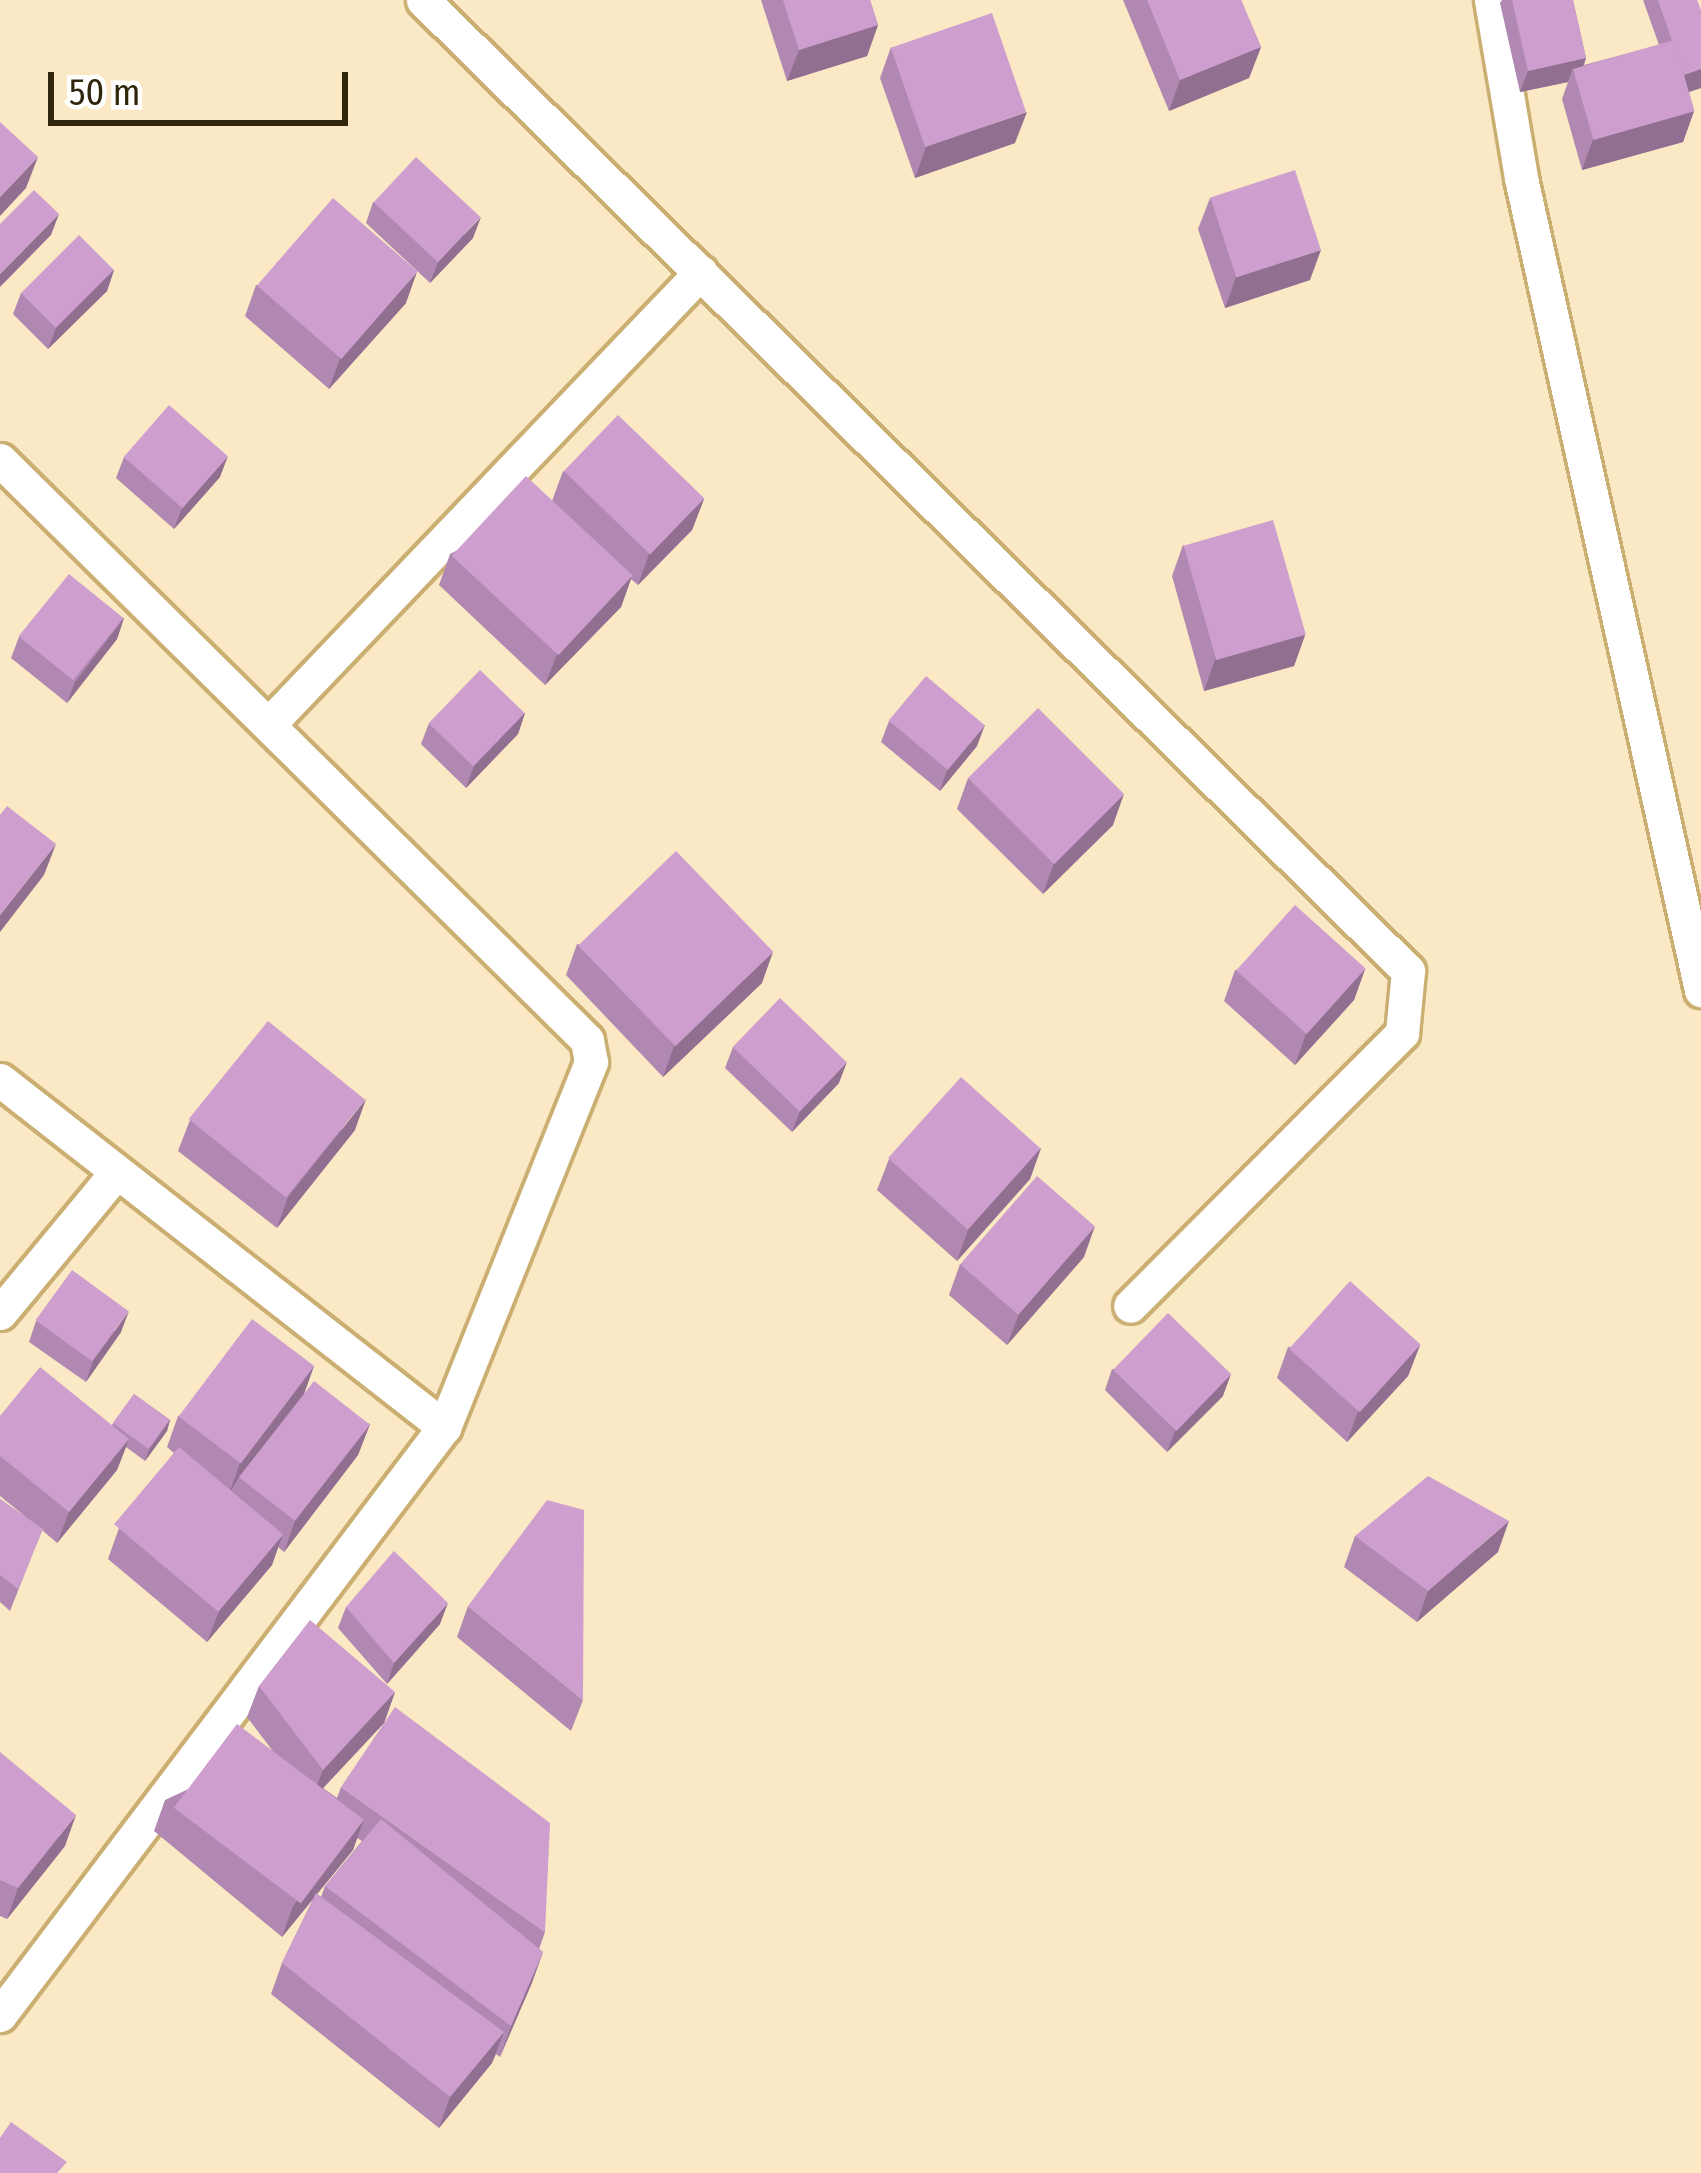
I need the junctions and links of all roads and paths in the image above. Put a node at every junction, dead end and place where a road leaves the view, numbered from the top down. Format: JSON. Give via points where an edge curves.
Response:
{"nodes":[{"id":1,"x":423,"y":0,"type":"edge"},
{"id":2,"x":1491,"y":0,"type":"edge"},
{"id":3,"x":701,"y":272,"type":"junction"},
{"id":4,"x":0,"y":460,"type":"edge"},
{"id":5,"x":269,"y":724,"type":"junction"},
{"id":6,"x":1701,"y":990,"type":"edge"},
{"id":7,"x":0,"y":1081,"type":"edge"},
{"id":8,"x":116,"y":1173,"type":"junction"},
{"id":9,"x":1130,"y":1306,"type":"dead end"},
{"id":10,"x":0,"y":1313,"type":"edge"},
{"id":11,"x":444,"y":1427,"type":"junction"},
{"id":12,"x":0,"y":2014,"type":"edge"}],
"edges":[{"from":1,"to":3,"type":"street"},
{"from":2,"to":6,"type":"street","via":[[1521,178]]},
{"from":3,"to":5,"type":"street"},
{"from":3,"to":9,"type":"street","via":[[1408,971],[1402,1033]]},
{"from":4,"to":5,"type":"street"},
{"from":5,"to":11,"type":"street","via":[[587,1040],[586,1090]]},
{"from":7,"to":8,"type":"street"},
{"from":8,"to":10,"type":"street"},
{"from":8,"to":11,"type":"street"},
{"from":11,"to":12,"type":"street"}]}
